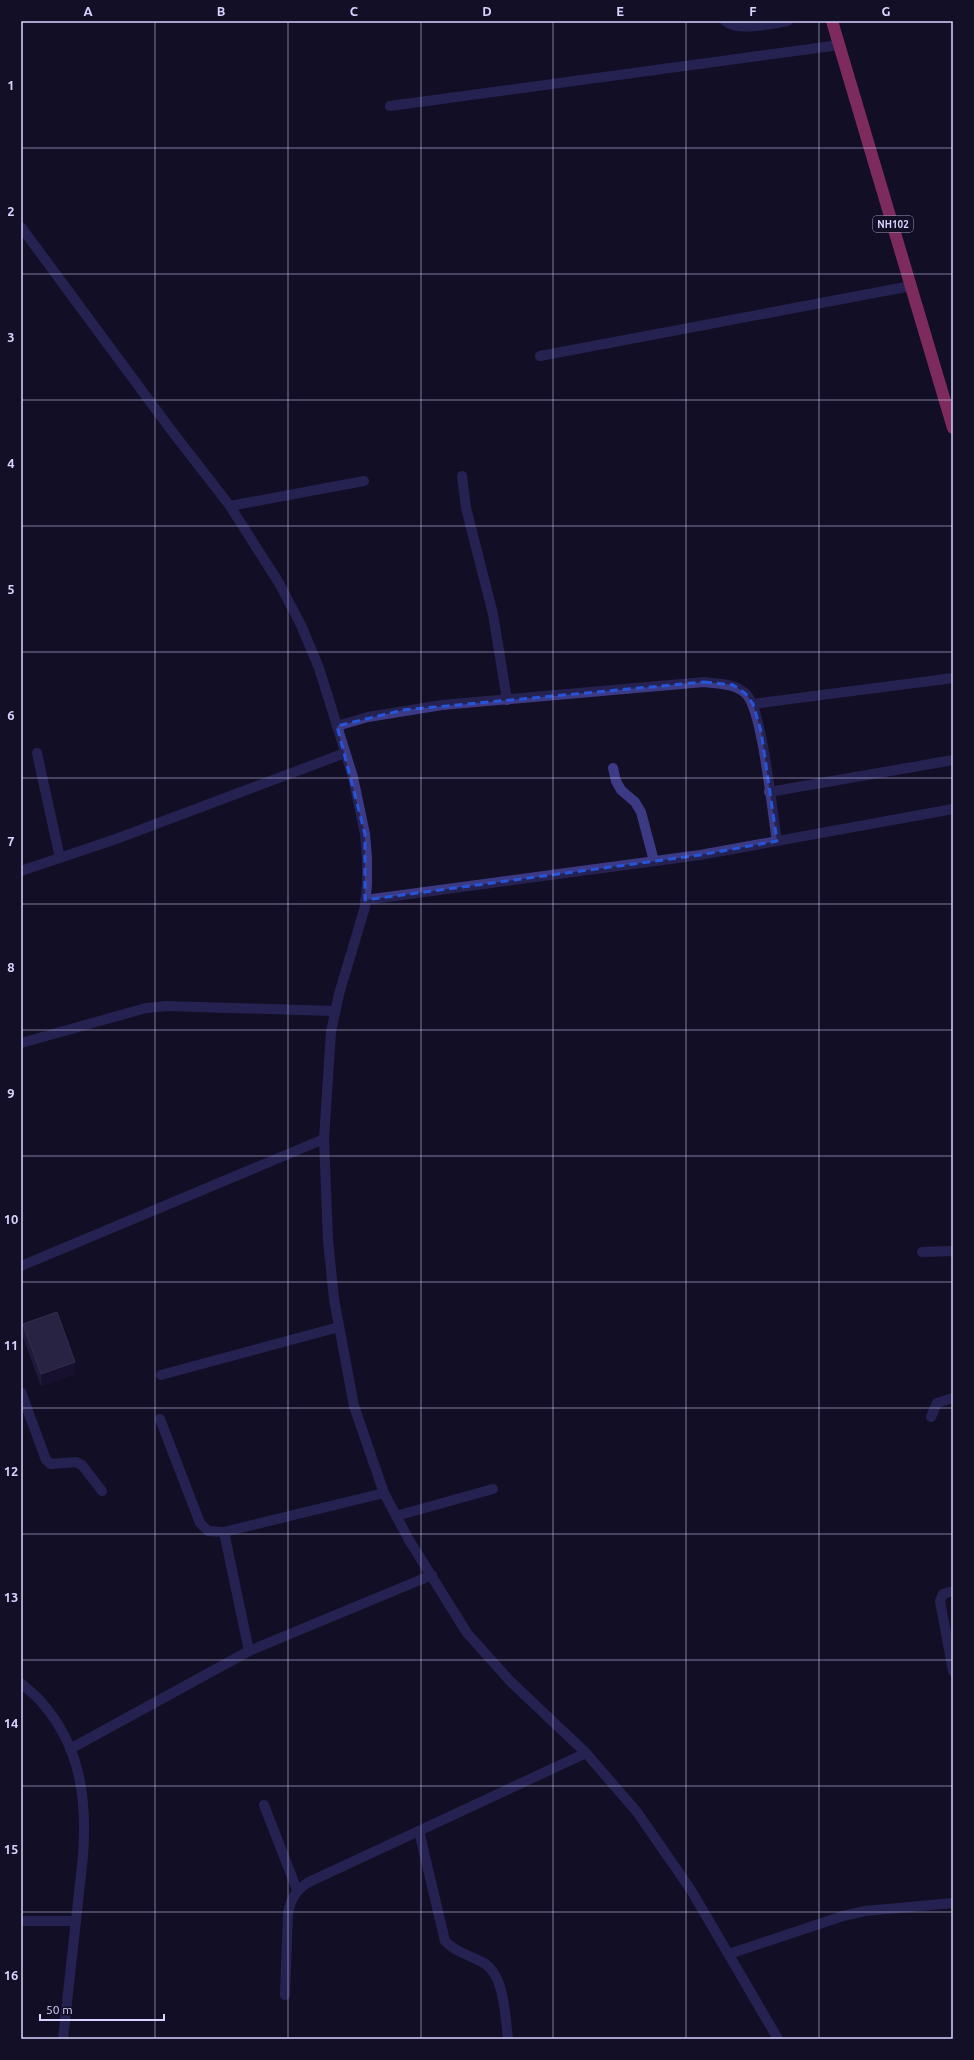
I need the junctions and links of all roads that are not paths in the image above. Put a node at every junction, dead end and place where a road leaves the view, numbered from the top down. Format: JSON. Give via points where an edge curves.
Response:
{"nodes":[{"id":1,"x":725,"y":21,"type":"edge"},
{"id":2,"x":788,"y":21,"type":"edge"},
{"id":3,"x":832,"y":21,"type":"edge"},
{"id":4,"x":839,"y":45,"type":"junction"},
{"id":5,"x":390,"y":106,"type":"dead end"},
{"id":6,"x":21,"y":226,"type":"edge"},
{"id":7,"x":911,"y":286,"type":"junction"},
{"id":8,"x":540,"y":356,"type":"dead end"},
{"id":9,"x":953,"y":428,"type":"edge"},
{"id":10,"x":462,"y":476,"type":"dead end"},
{"id":11,"x":364,"y":481,"type":"dead end"},
{"id":12,"x":230,"y":506,"type":"junction"},
{"id":13,"x":953,"y":678,"type":"edge"},
{"id":14,"x":507,"y":700,"type":"junction"},
{"id":15,"x":753,"y":704,"type":"junction"},
{"id":16,"x":337,"y":726,"type":"junction"},
{"id":17,"x":37,"y":752,"type":"dead end"},
{"id":18,"x":345,"y":753,"type":"junction"},
{"id":19,"x":953,"y":760,"type":"edge"},
{"id":20,"x":613,"y":768,"type":"dead end"},
{"id":21,"x":769,"y":792,"type":"junction"},
{"id":22,"x":953,"y":809,"type":"edge"},
{"id":23,"x":777,"y":841,"type":"junction"},
{"id":24,"x":60,"y":858,"type":"junction"},
{"id":25,"x":654,"y":861,"type":"junction"},
{"id":26,"x":21,"y":871,"type":"edge"},
{"id":27,"x":365,"y":900,"type":"junction"},
{"id":28,"x":334,"y":1011,"type":"junction"},
{"id":29,"x":21,"y":1043,"type":"edge"},
{"id":30,"x":324,"y":1139,"type":"junction"},
{"id":31,"x":953,"y":1251,"type":"edge"},
{"id":32,"x":922,"y":1252,"type":"dead end"},
{"id":33,"x":21,"y":1266,"type":"edge"},
{"id":34,"x":339,"y":1327,"type":"junction"},
{"id":35,"x":160,"y":1374,"type":"dead end"},
{"id":36,"x":21,"y":1392,"type":"edge"},
{"id":37,"x":953,"y":1398,"type":"edge"},
{"id":38,"x":931,"y":1417,"type":"dead end"},
{"id":39,"x":160,"y":1419,"type":"dead end"},
{"id":40,"x":493,"y":1489,"type":"dead end"},
{"id":41,"x":102,"y":1491,"type":"dead end"},
{"id":42,"x":384,"y":1493,"type":"junction"},
{"id":43,"x":396,"y":1516,"type":"junction"},
{"id":44,"x":224,"y":1532,"type":"junction"},
{"id":45,"x":432,"y":1575,"type":"junction"},
{"id":46,"x":953,"y":1591,"type":"edge"},
{"id":47,"x":249,"y":1652,"type":"junction"},
{"id":48,"x":953,"y":1671,"type":"edge"},
{"id":49,"x":21,"y":1683,"type":"edge"},
{"id":50,"x":70,"y":1749,"type":"junction"},
{"id":51,"x":586,"y":1753,"type":"junction"},
{"id":52,"x":264,"y":1805,"type":"dead end"},
{"id":53,"x":419,"y":1830,"type":"junction"},
{"id":54,"x":297,"y":1890,"type":"junction"},
{"id":55,"x":953,"y":1903,"type":"edge"},
{"id":56,"x":21,"y":1921,"type":"edge"},
{"id":57,"x":76,"y":1921,"type":"junction"},
{"id":58,"x":728,"y":1954,"type":"junction"},
{"id":59,"x":285,"y":1995,"type":"dead end"},
{"id":60,"x":63,"y":2039,"type":"edge"},
{"id":61,"x":508,"y":2039,"type":"edge"},
{"id":62,"x":778,"y":2039,"type":"edge"}],
"edges":[{"from":1,"to":2,"type":"street","via":[[739,27]]},
{"from":3,"to":4,"type":"highway","number":"NH102"},
{"from":4,"to":5,"type":"street"},
{"from":4,"to":7,"type":"highway","number":"NH102"},
{"from":6,"to":12,"type":"street"},
{"from":7,"to":8,"type":"street"},
{"from":7,"to":9,"type":"highway","number":"NH102"},
{"from":10,"to":14,"type":"street","via":[[466,508],[493,614]]},
{"from":11,"to":12,"type":"street"},
{"from":12,"to":16,"type":"street","via":[[279,583],[301,625],[319,668]]},
{"from":13,"to":15,"type":"street"},
{"from":14,"to":15,"type":"street","via":[[704,682],[733,685],[746,694]]},
{"from":14,"to":16,"type":"street","via":[[403,710]]},
{"from":15,"to":21,"type":"street","via":[[760,731]]},
{"from":16,"to":18,"type":"street"},
{"from":17,"to":24,"type":"street"},
{"from":18,"to":24,"type":"street"},
{"from":18,"to":27,"type":"street","via":[[353,777],[365,834]]},
{"from":19,"to":21,"type":"street"},
{"from":20,"to":25,"type":"street","via":[[621,790],[635,802],[641,812]]},
{"from":21,"to":23,"type":"street"},
{"from":22,"to":23,"type":"street"},
{"from":23,"to":25,"type":"street"},
{"from":24,"to":26,"type":"street"},
{"from":25,"to":27,"type":"street"},
{"from":27,"to":28,"type":"street","via":[[360,927]]},
{"from":28,"to":29,"type":"street","via":[[167,1006],[146,1008]]},
{"from":28,"to":30,"type":"street"},
{"from":30,"to":33,"type":"street"},
{"from":30,"to":34,"type":"street","via":[[328,1240]]},
{"from":31,"to":32,"type":"street"},
{"from":34,"to":35,"type":"street"},
{"from":34,"to":42,"type":"street","via":[[354,1406]]},
{"from":36,"to":41,"type":"street","via":[[46,1460],[51,1464],[76,1462],[82,1465]]},
{"from":37,"to":38,"type":"street","via":[[937,1403]]},
{"from":39,"to":44,"type":"street","via":[[200,1523],[208,1531]]},
{"from":40,"to":43,"type":"street"},
{"from":42,"to":43,"type":"street"},
{"from":42,"to":44,"type":"street"},
{"from":43,"to":45,"type":"street"},
{"from":44,"to":47,"type":"street"},
{"from":45,"to":47,"type":"street"},
{"from":45,"to":51,"type":"street","via":[[443,1597],[480,1649]]},
{"from":46,"to":48,"type":"street","via":[[943,1594],[940,1601]]},
{"from":47,"to":50,"type":"street"},
{"from":49,"to":50,"type":"street","via":[[43,1703],[61,1728]]},
{"from":50,"to":57,"type":"street","via":[[78,1769],[85,1826]]},
{"from":51,"to":53,"type":"street"},
{"from":51,"to":58,"type":"street","via":[[637,1812],[691,1890]]},
{"from":52,"to":54,"type":"street"},
{"from":53,"to":54,"type":"street"},
{"from":53,"to":61,"type":"street","via":[[445,1941],[452,1949],[484,1963],[499,1980]]},
{"from":54,"to":59,"type":"street","via":[[290,1902],[288,1913]]},
{"from":55,"to":58,"type":"street","via":[[865,1911]]},
{"from":56,"to":57,"type":"street"},
{"from":57,"to":60,"type":"street"},
{"from":58,"to":62,"type":"street"}]}
